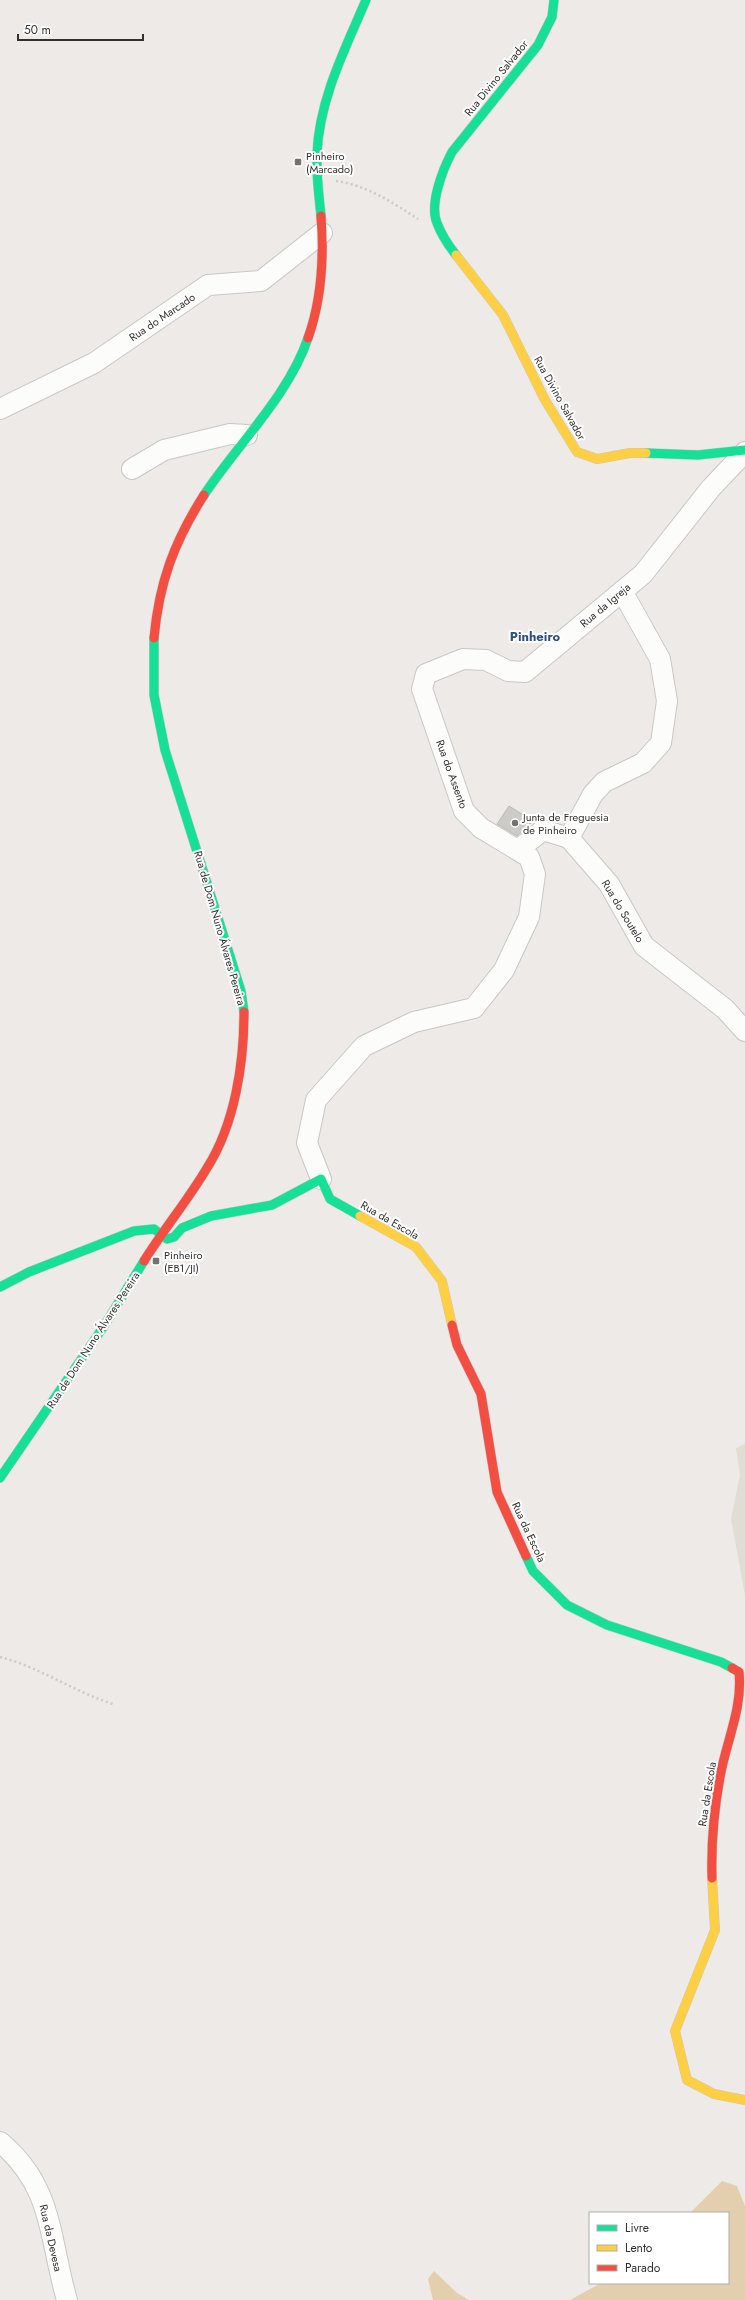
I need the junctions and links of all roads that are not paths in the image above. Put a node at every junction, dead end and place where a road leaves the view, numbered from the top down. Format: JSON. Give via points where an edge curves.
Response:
{"nodes":[{"id":1,"x":366,"y":0,"type":"edge"},
{"id":2,"x":554,"y":0,"type":"edge"},
{"id":3,"x":322,"y":233,"type":"junction"},
{"id":4,"x":0,"y":409,"type":"edge"},
{"id":5,"x":247,"y":435,"type":"junction"},
{"id":6,"x":745,"y":451,"type":"edge"},
{"id":7,"x":132,"y":469,"type":"dead end"},
{"id":8,"x":622,"y":591,"type":"junction"},
{"id":9,"x":426,"y":674,"type":"joint"},
{"id":10,"x":569,"y":838,"type":"junction"},
{"id":11,"x":518,"y":850,"type":"junction"},
{"id":12,"x":745,"y":1031,"type":"edge"},
{"id":13,"x":321,"y":1179,"type":"junction"},
{"id":14,"x":160,"y":1235,"type":"junction"},
{"id":15,"x":0,"y":1287,"type":"edge"},
{"id":16,"x":0,"y":1478,"type":"edge"},
{"id":17,"x":745,"y":2100,"type":"edge"},
{"id":18,"x":0,"y":2142,"type":"edge"},
{"id":19,"x":67,"y":2300,"type":"edge"}],
"edges":[{"from":1,"to":3,"type":"street","name":"Rua de Dom Nuno Álvares Pereira","via":[[328,95],[319,134],[318,182]]},
{"from":2,"to":6,"type":"street","name":"Rua Divino Salvador","via":[[552,17],[538,45],[452,152],[443,168],[436,195],[436,222],[454,253],[503,315],[545,400],[577,452],[597,459],[630,453],[698,455]]},
{"from":3,"to":4,"type":"street","name":"Rua do Marcado","via":[[261,281],[208,285],[94,363]]},
{"from":3,"to":5,"type":"street","name":"Rua de Dom Nuno Álvares Pereira","via":[[318,293],[303,354],[289,378]]},
{"from":5,"to":7,"type":"street","via":[[230,434],[164,450]]},
{"from":5,"to":14,"type":"street","name":"Rua de Dom Nuno Álvares Pereira","via":[[182,531],[170,558],[159,596],[153,687],[162,736],[233,964],[244,1012],[242,1062],[226,1128],[208,1167]]},
{"from":6,"to":8,"type":"street","name":"Rua da Igreja","via":[[711,488],[643,574]]},
{"from":8,"to":9,"type":"street","name":"Rua da Igreja","via":[[525,672],[508,671],[486,660],[463,658]]},
{"from":8,"to":10,"type":"street","via":[[660,659],[667,701],[661,743],[643,763],[604,782],[593,794]]},
{"from":9,"to":11,"type":"street","name":"Rua do Assento","via":[[422,689],[464,811],[481,828]]},
{"from":10,"to":11,"type":"street","via":[[543,830]]},
{"from":10,"to":12,"type":"street","name":"Rua do Soutelo","via":[[609,884],[644,946],[725,1009]]},
{"from":11,"to":13,"type":"street","via":[[529,857],[535,874],[529,917],[504,970],[474,1008],[414,1022],[364,1046],[316,1100],[307,1143]]},
{"from":13,"to":14,"type":"street","via":[[272,1205],[211,1216],[182,1228],[174,1237],[167,1239]]},
{"from":13,"to":17,"type":"street","name":"Rua da Escola","via":[[330,1199],[416,1247],[442,1281],[457,1345],[481,1394],[497,1492],[533,1571],[567,1605],[607,1625],[721,1662],[739,1672],[741,1692],[720,1777],[711,1853],[715,1930],[674,2031],[687,2080],[714,2094]]},
{"from":14,"to":15,"type":"street","via":[[154,1230],[134,1231],[29,1272]]},
{"from":14,"to":16,"type":"street","name":"Rua de Dom Nuno Álvares Pereira","via":[[104,1326]]},
{"from":18,"to":19,"type":"street","name":"Rua da Devesa","via":[[26,2169],[38,2187],[46,2208]]}]}
